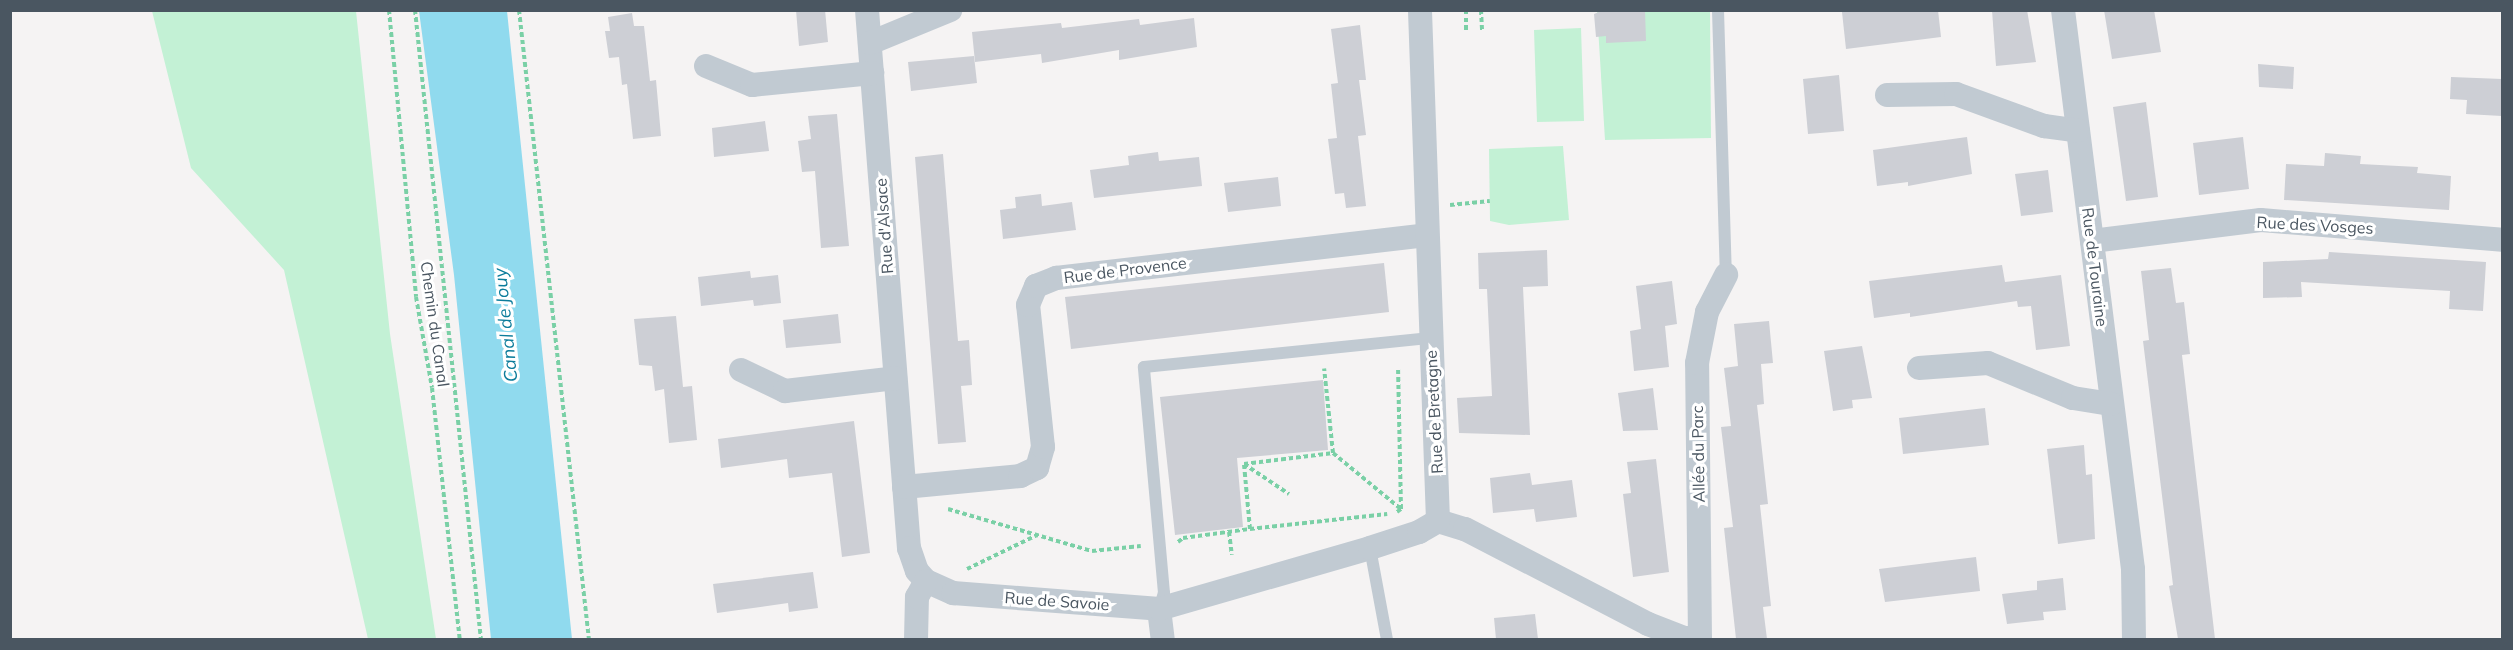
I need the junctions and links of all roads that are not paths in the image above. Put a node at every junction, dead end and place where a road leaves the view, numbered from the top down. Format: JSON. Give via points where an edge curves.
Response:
{"nodes":[{"id":1,"x":867,"y":10,"type":"edge"},
{"id":2,"x":950,"y":10,"type":"edge"},
{"id":3,"x":1420,"y":10,"type":"edge"},
{"id":4,"x":1718,"y":10,"type":"edge"},
{"id":5,"x":2063,"y":10,"type":"edge"},
{"id":6,"x":870,"y":43,"type":"junction"},
{"id":7,"x":706,"y":66,"type":"dead end"},
{"id":8,"x":872,"y":74,"type":"junction"},
{"id":9,"x":1887,"y":95,"type":"dead end"},
{"id":10,"x":2078,"y":131,"type":"junction"},
{"id":11,"x":1426,"y":226,"type":"junction"},
{"id":12,"x":2092,"y":240,"type":"junction"},
{"id":13,"x":2502,"y":240,"type":"edge"},
{"id":14,"x":1726,"y":275,"type":"joint"},
{"id":15,"x":1431,"y":338,"type":"junction"},
{"id":16,"x":1919,"y":368,"type":"dead end"},
{"id":17,"x":741,"y":370,"type":"dead end"},
{"id":18,"x":895,"y":378,"type":"junction"},
{"id":19,"x":2112,"y":404,"type":"junction"},
{"id":20,"x":913,"y":487,"type":"junction"},
{"id":21,"x":1429,"y":527,"type":"junction"},
{"id":22,"x":1370,"y":548,"type":"junction"},
{"id":23,"x":926,"y":581,"type":"junction"},
{"id":24,"x":1159,"y":609,"type":"junction"},
{"id":25,"x":916,"y":639,"type":"edge"},
{"id":26,"x":1163,"y":639,"type":"edge"},
{"id":27,"x":1387,"y":639,"type":"edge"},
{"id":28,"x":1693,"y":639,"type":"edge"},
{"id":29,"x":2134,"y":639,"type":"edge"}],
"edges":[{"from":1,"to":6,"type":"street","name":"Rue d'Alsace"},
{"from":2,"to":6,"type":"street"},
{"from":3,"to":11,"type":"street","name":"Rue de Bretagne"},
{"from":4,"to":14,"type":"lane"},
{"from":5,"to":10,"type":"street","name":"Rue de Touraine"},
{"from":6,"to":8,"type":"street","name":"Rue d'Alsace"},
{"from":7,"to":8,"type":"street","via":[[752,85]]},
{"from":8,"to":18,"type":"street","name":"Rue d'Alsace"},
{"from":9,"to":10,"type":"street","via":[[1956,94],[2043,126]]},
{"from":10,"to":12,"type":"street","name":"Rue de Touraine"},
{"from":11,"to":15,"type":"street","name":"Rue de Bretagne"},
{"from":11,"to":20,"type":"street","name":"Rue de Provence","via":[[1056,278],[1036,286],[1028,305],[1043,447],[1037,468],[1020,476]]},
{"from":12,"to":13,"type":"street","name":"Rue des Vosges","via":[[2261,220]]},
{"from":12,"to":19,"type":"street","name":"Rue de Touraine"},
{"from":14,"to":28,"type":"street","name":"Allée du Parc","via":[[1707,312],[1696,363]]},
{"from":15,"to":21,"type":"street","name":"Rue de Bretagne"},
{"from":15,"to":24,"type":"lane","via":[[1144,367],[1164,593]]},
{"from":16,"to":19,"type":"street","via":[[1988,363],[2073,398]]},
{"from":17,"to":18,"type":"street","via":[[785,392]]},
{"from":18,"to":20,"type":"street","name":"Rue d'Alsace"},
{"from":19,"to":29,"type":"street","name":"Rue de Touraine","via":[[2133,569]]},
{"from":20,"to":23,"type":"street","name":"Rue d'Alsace","via":[[910,554]]},
{"from":21,"to":22,"type":"street"},
{"from":21,"to":28,"type":"street","name":"Allée du Parc","via":[[1465,529],[1648,624]]},
{"from":22,"to":24,"type":"street"},
{"from":22,"to":27,"type":"lane"},
{"from":23,"to":24,"type":"street","name":"Rue de Savoie","via":[[953,593]]},
{"from":23,"to":25,"type":"street","via":[[917,597]]},
{"from":24,"to":26,"type":"street"}]}
